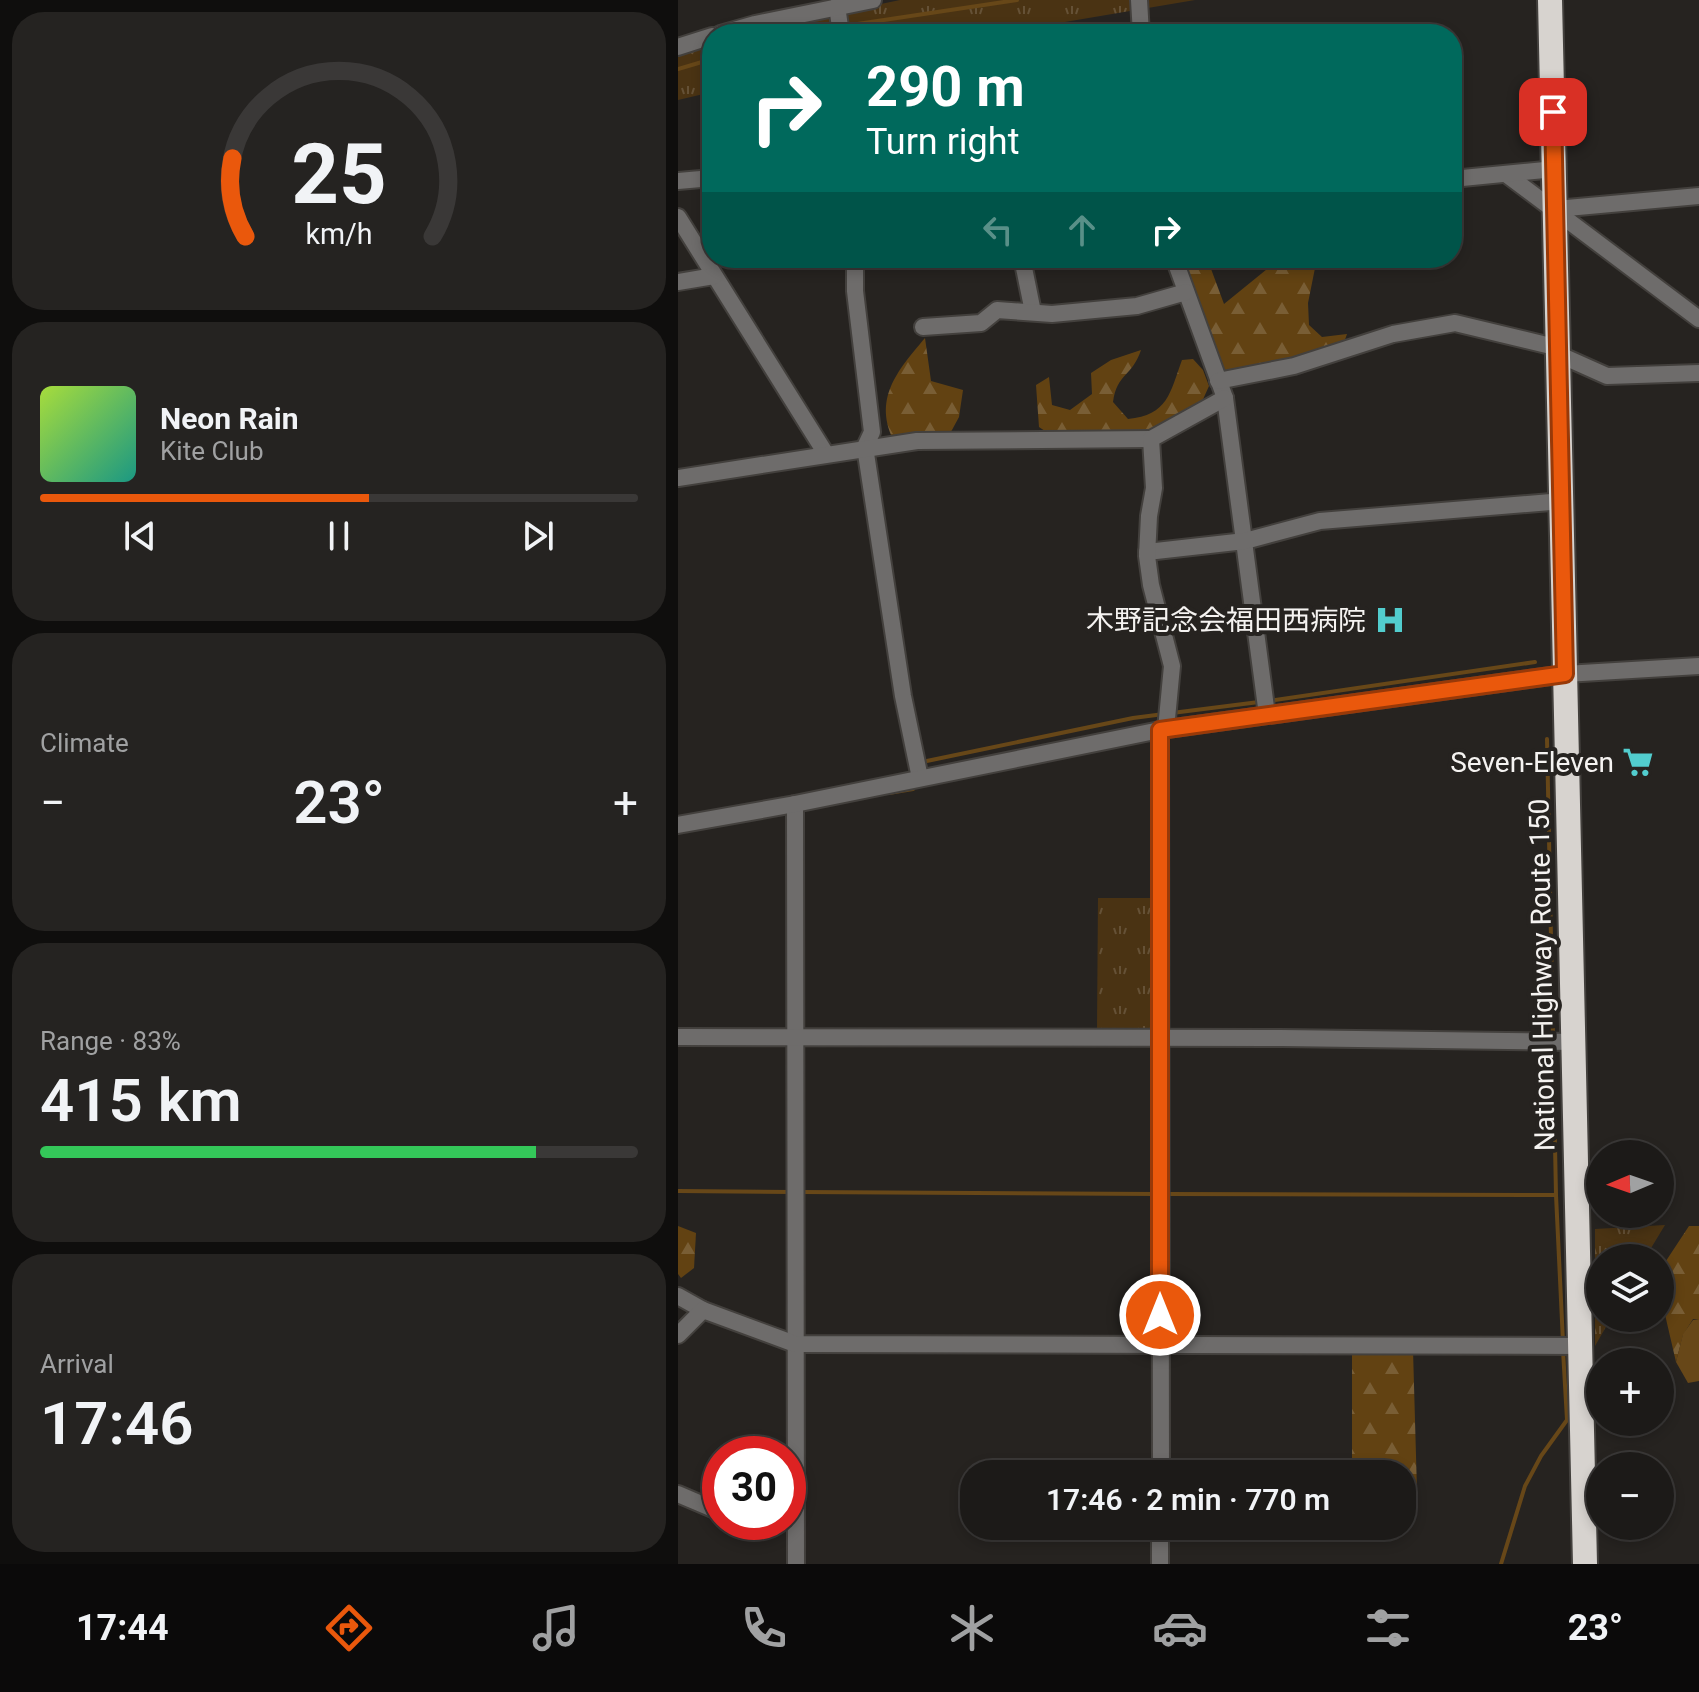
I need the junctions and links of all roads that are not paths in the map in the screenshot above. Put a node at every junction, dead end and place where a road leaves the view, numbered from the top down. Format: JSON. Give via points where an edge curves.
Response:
{"nodes":[{"id":1,"x":873,"y":0,"type":"edge"},
{"id":2,"x":1139,"y":0,"type":"edge"},
{"id":3,"x":1550,"y":0,"type":"edge"},
{"id":4,"x":838,"y":10,"type":"junction"},
{"id":5,"x":769,"y":24,"type":"edge"},
{"id":6,"x":840,"y":24,"type":"edge"},
{"id":7,"x":1140,"y":24,"type":"edge"},
{"id":8,"x":702,"y":39,"type":"edge"},
{"id":9,"x":678,"y":47,"type":"edge"},
{"id":10,"x":1555,"y":169,"type":"junction"},
{"id":11,"x":1506,"y":174,"type":"junction"},
{"id":12,"x":1462,"y":178,"type":"edge"},
{"id":13,"x":702,"y":179,"type":"edge"},
{"id":14,"x":678,"y":181,"type":"edge"},
{"id":15,"x":1699,"y":196,"type":"edge"},
{"id":16,"x":1556,"y":209,"type":"junction"},
{"id":17,"x":678,"y":217,"type":"edge"},
{"id":18,"x":702,"y":256,"type":"edge"},
{"id":19,"x":709,"y":268,"type":"edge"},
{"id":20,"x":855,"y":268,"type":"edge"},
{"id":21,"x":1024,"y":268,"type":"edge"},
{"id":22,"x":1178,"y":268,"type":"edge"},
{"id":23,"x":714,"y":276,"type":"junction"},
{"id":24,"x":678,"y":282,"type":"edge"},
{"id":25,"x":1186,"y":292,"type":"junction"},
{"id":26,"x":1033,"y":312,"type":"junction"},
{"id":27,"x":1699,"y":319,"type":"edge"},
{"id":28,"x":923,"y":327,"type":"dead end"},
{"id":29,"x":1560,"y":351,"type":"junction"},
{"id":30,"x":1699,"y":373,"type":"edge"},
{"id":31,"x":1218,"y":381,"type":"junction"},
{"id":32,"x":1225,"y":398,"type":"junction"},
{"id":33,"x":1151,"y":439,"type":"junction"},
{"id":34,"x":865,"y":447,"type":"junction"},
{"id":35,"x":826,"y":454,"type":"junction"},
{"id":36,"x":678,"y":478,"type":"edge"},
{"id":37,"x":1563,"y":501,"type":"junction"},
{"id":38,"x":1245,"y":541,"type":"junction"},
{"id":39,"x":1147,"y":552,"type":"junction"},
{"id":40,"x":1699,"y":666,"type":"edge"},
{"id":41,"x":1565,"y":674,"type":"junction"},
{"id":42,"x":1267,"y":715,"type":"junction"},
{"id":43,"x":1163,"y":730,"type":"junction"},
{"id":44,"x":920,"y":778,"type":"junction"},
{"id":45,"x":795,"y":804,"type":"junction"},
{"id":46,"x":678,"y":825,"type":"edge"},
{"id":47,"x":678,"y":1037,"type":"edge"},
{"id":48,"x":796,"y":1037,"type":"junction"},
{"id":49,"x":1160,"y":1038,"type":"junction"},
{"id":50,"x":1573,"y":1042,"type":"junction"},
{"id":51,"x":678,"y":1296,"type":"edge"},
{"id":52,"x":703,"y":1310,"type":"junction"},
{"id":53,"x":678,"y":1335,"type":"edge"},
{"id":54,"x":795,"y":1344,"type":"junction"},
{"id":55,"x":1160,"y":1345,"type":"junction"},
{"id":56,"x":1580,"y":1346,"type":"junction"},
{"id":57,"x":793,"y":1436,"type":"edge"},
{"id":58,"x":1161,"y":1460,"type":"edge"},
{"id":59,"x":678,"y":1494,"type":"edge"},
{"id":60,"x":702,"y":1504,"type":"edge"},
{"id":61,"x":794,"y":1540,"type":"edge"},
{"id":62,"x":1160,"y":1540,"type":"edge"},
{"id":63,"x":796,"y":1564,"type":"edge"},
{"id":64,"x":1160,"y":1564,"type":"edge"},
{"id":65,"x":1585,"y":1564,"type":"edge"}],
"edges":[{"from":1,"to":4,"type":"street"},
{"from":2,"to":7,"type":"street"},
{"from":3,"to":10,"type":"highway","name":"National Highway Route 150"},
{"from":4,"to":5,"type":"street"},
{"from":4,"to":6,"type":"street"},
{"from":8,"to":9,"type":"street"},
{"from":10,"to":11,"type":"street"},
{"from":10,"to":16,"type":"highway","name":"National Highway Route 150"},
{"from":11,"to":12,"type":"street"},
{"from":11,"to":16,"type":"street"},
{"from":13,"to":14,"type":"street"},
{"from":15,"to":16,"type":"street"},
{"from":16,"to":27,"type":"street"},
{"from":16,"to":29,"type":"highway","name":"National Highway Route 150"},
{"from":17,"to":18,"type":"street"},
{"from":19,"to":23,"type":"street"},
{"from":20,"to":34,"type":"street","via":[[872,432]]},
{"from":21,"to":26,"type":"street"},
{"from":22,"to":25,"type":"street"},
{"from":23,"to":24,"type":"street"},
{"from":23,"to":35,"type":"street"},
{"from":25,"to":26,"type":"street","via":[[1137,306]]},
{"from":25,"to":31,"type":"street"},
{"from":26,"to":28,"type":"street","via":[[997,310],[981,323]]},
{"from":29,"to":30,"type":"street","via":[[1607,376]]},
{"from":29,"to":31,"type":"street","via":[[1455,323],[1393,334],[1294,366]]},
{"from":29,"to":37,"type":"highway","name":"National Highway Route 150"},
{"from":31,"to":32,"type":"street"},
{"from":32,"to":33,"type":"street"},
{"from":32,"to":38,"type":"street"},
{"from":33,"to":34,"type":"street","via":[[917,441]]},
{"from":33,"to":39,"type":"street","via":[[1154,488]]},
{"from":34,"to":35,"type":"street"},
{"from":34,"to":44,"type":"street"},
{"from":35,"to":36,"type":"street"},
{"from":37,"to":38,"type":"street","via":[[1320,521]]},
{"from":37,"to":41,"type":"highway","name":"National Highway Route 150"},
{"from":38,"to":39,"type":"street"},
{"from":38,"to":42,"type":"street"},
{"from":39,"to":43,"type":"street","via":[[1172,666]]},
{"from":40,"to":41,"type":"street"},
{"from":41,"to":42,"type":"street"},
{"from":41,"to":50,"type":"highway","name":"National Highway Route 150"},
{"from":42,"to":43,"type":"street"},
{"from":43,"to":44,"type":"street"},
{"from":43,"to":49,"type":"street"},
{"from":44,"to":45,"type":"street"},
{"from":45,"to":46,"type":"street"},
{"from":45,"to":48,"type":"street"},
{"from":47,"to":48,"type":"street"},
{"from":48,"to":49,"type":"street"},
{"from":48,"to":54,"type":"street"},
{"from":49,"to":50,"type":"street"},
{"from":49,"to":55,"type":"street"},
{"from":50,"to":56,"type":"highway","name":"National Highway Route 150"},
{"from":51,"to":52,"type":"street"},
{"from":52,"to":53,"type":"street"},
{"from":52,"to":54,"type":"street"},
{"from":54,"to":55,"type":"street"},
{"from":54,"to":57,"type":"street"},
{"from":55,"to":56,"type":"street"},
{"from":55,"to":58,"type":"street"},
{"from":56,"to":65,"type":"highway","name":"National Highway Route 150"},
{"from":59,"to":60,"type":"street"},
{"from":61,"to":63,"type":"street"},
{"from":62,"to":64,"type":"street"}]}
